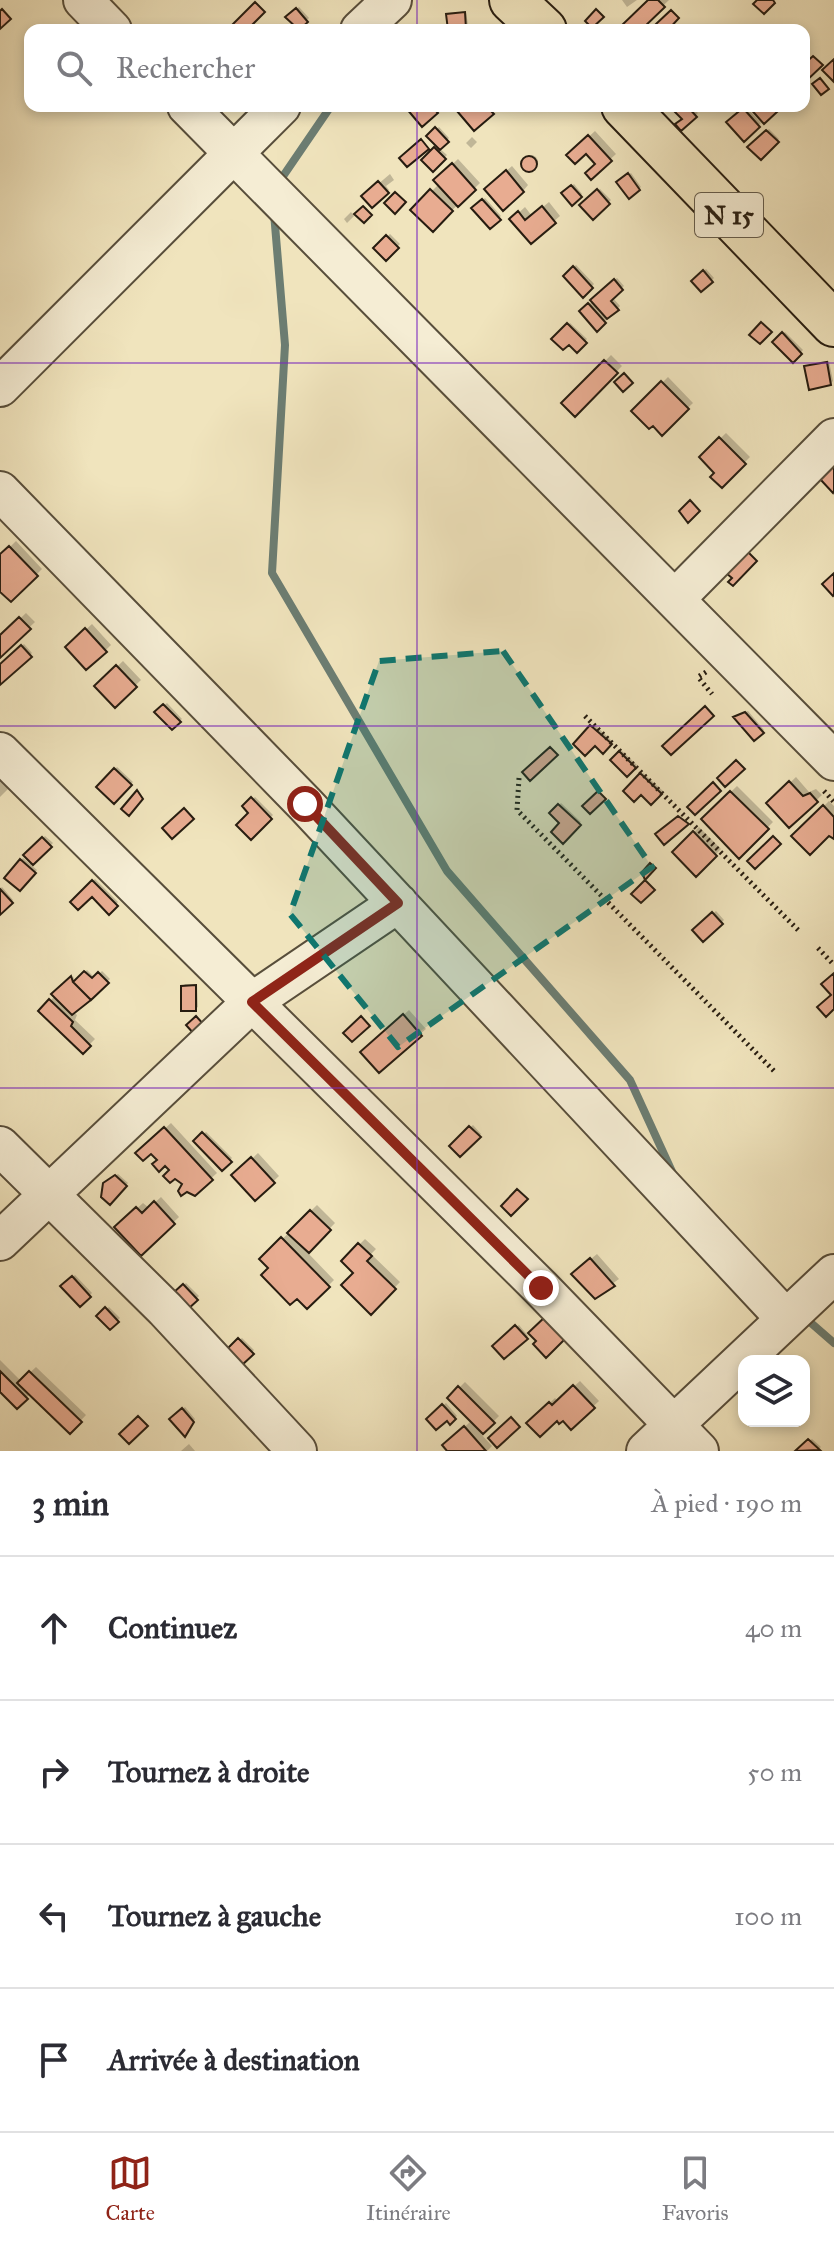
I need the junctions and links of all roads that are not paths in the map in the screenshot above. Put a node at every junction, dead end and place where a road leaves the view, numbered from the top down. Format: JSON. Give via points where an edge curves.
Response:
{"nodes":[{"id":1,"x":83,"y":0,"type":"edge"},
{"id":2,"x":392,"y":0,"type":"edge"},
{"id":3,"x":512,"y":0,"type":"edge"},
{"id":4,"x":106,"y":24,"type":"edge"},
{"id":5,"x":366,"y":24,"type":"edge"},
{"id":6,"x":538,"y":24,"type":"edge"},
{"id":7,"x":193,"y":112,"type":"edge"},
{"id":8,"x":275,"y":112,"type":"edge"},
{"id":9,"x":630,"y":112,"type":"edge"},
{"id":10,"x":233,"y":152,"type":"junction"},
{"id":11,"x":834,"y":324,"type":"edge"},
{"id":12,"x":7,"y":365,"type":"edge"},
{"id":13,"x":834,"y":438,"type":"edge"},
{"id":14,"x":0,"y":491,"type":"edge"},
{"id":15,"x":675,"y":599,"type":"junction"},
{"id":16,"x":0,"y":752,"type":"edge"},
{"id":17,"x":834,"y":761,"type":"edge"},
{"id":18,"x":398,"y":903,"type":"junction"},
{"id":19,"x":252,"y":1002,"type":"junction"},
{"id":20,"x":0,"y":1146,"type":"edge"},
{"id":21,"x":48,"y":1194,"type":"junction"},
{"id":22,"x":0,"y":1241,"type":"edge"},
{"id":23,"x":834,"y":1274,"type":"edge"},
{"id":24,"x":786,"y":1319,"type":"junction"},
{"id":25,"x":687,"y":1438,"type":"edge"},
{"id":26,"x":297,"y":1451,"type":"edge"},
{"id":27,"x":646,"y":1451,"type":"edge"}],
"edges":[{"from":1,"to":4,"type":"street"},
{"from":2,"to":5,"type":"street"},
{"from":3,"to":6,"type":"main road"},
{"from":7,"to":10,"type":"street"},
{"from":8,"to":10,"type":"street"},
{"from":9,"to":11,"type":"main road","number":"N 15"},
{"from":10,"to":12,"type":"street"},
{"from":10,"to":15,"type":"street"},
{"from":13,"to":15,"type":"street"},
{"from":14,"to":18,"type":"street"},
{"from":15,"to":17,"type":"street"},
{"from":16,"to":19,"type":"street"},
{"from":18,"to":19,"type":"street"},
{"from":18,"to":24,"type":"street"},
{"from":19,"to":21,"type":"street"},
{"from":19,"to":25,"type":"street"},
{"from":20,"to":21,"type":"street"},
{"from":21,"to":22,"type":"street"},
{"from":21,"to":26,"type":"street","via":[[165,1309]]},
{"from":23,"to":24,"type":"street"},
{"from":24,"to":25,"type":"street"},
{"from":25,"to":27,"type":"street"}]}
